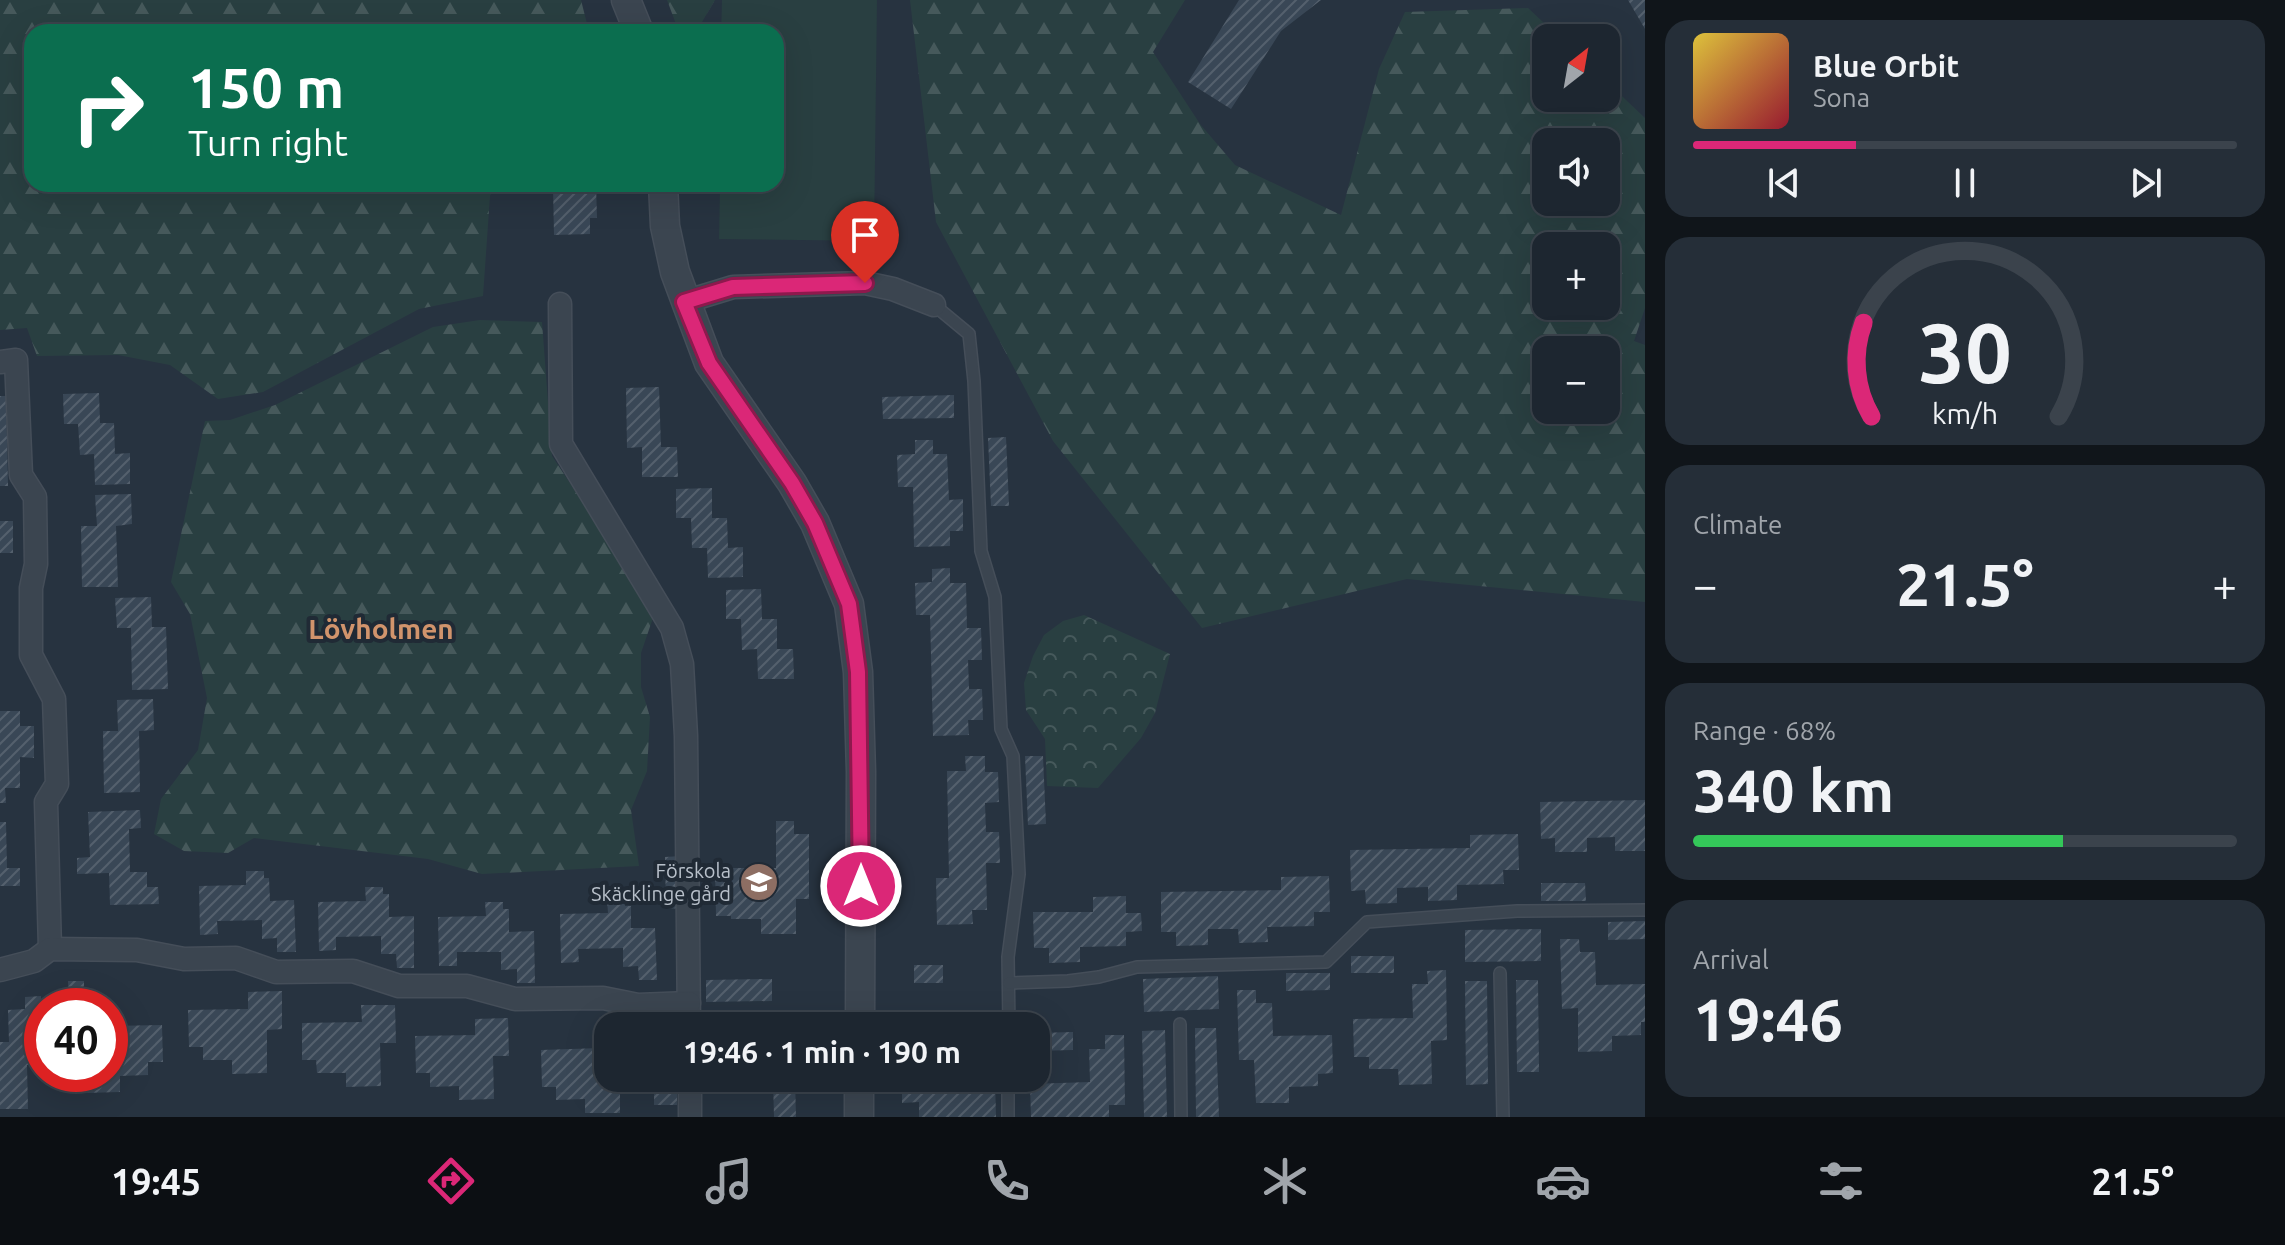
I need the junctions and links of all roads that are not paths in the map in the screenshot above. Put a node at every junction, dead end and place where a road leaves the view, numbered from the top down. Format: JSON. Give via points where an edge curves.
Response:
{"nodes":[{"id":1,"x":626,"y":0,"type":"edge"},
{"id":2,"x":636,"y":24,"type":"edge"},
{"id":3,"x":663,"y":192,"type":"edge"},
{"id":4,"x":684,"y":302,"type":"junction"},
{"id":5,"x":560,"y":304,"type":"dead end"},
{"id":6,"x":934,"y":305,"type":"joint"},
{"id":7,"x":8,"y":361,"type":"edge"},
{"id":8,"x":1645,"y":910,"type":"edge"},
{"id":9,"x":50,"y":949,"type":"junction"},
{"id":10,"x":0,"y":970,"type":"edge"},
{"id":11,"x":1500,"y":973,"type":"dead end"},
{"id":12,"x":1009,"y":983,"type":"junction"},
{"id":13,"x":689,"y":1003,"type":"junction"},
{"id":14,"x":689,"y":1012,"type":"edge"},
{"id":15,"x":860,"y":1012,"type":"edge"},
{"id":16,"x":1009,"y":1012,"type":"edge"},
{"id":17,"x":1180,"y":1024,"type":"dead end"},
{"id":18,"x":690,"y":1092,"type":"edge"},
{"id":19,"x":859,"y":1092,"type":"edge"},
{"id":20,"x":1008,"y":1092,"type":"edge"},
{"id":21,"x":690,"y":1117,"type":"edge"},
{"id":22,"x":859,"y":1117,"type":"edge"},
{"id":23,"x":1008,"y":1117,"type":"edge"},
{"id":24,"x":1181,"y":1117,"type":"edge"},
{"id":25,"x":1503,"y":1117,"type":"edge"}],
"edges":[{"from":1,"to":2,"type":"street"},
{"from":3,"to":4,"type":"street","via":[[665,226]]},
{"from":4,"to":6,"type":"street","via":[[733,287],[865,283]]},
{"from":4,"to":15,"type":"street","via":[[709,363],[815,523],[849,604],[861,761]]},
{"from":5,"to":13,"type":"street","via":[[561,444],[672,628],[682,664]]},
{"from":6,"to":12,"type":"lane","via":[[969,334],[981,551],[995,597],[1001,729],[1013,756],[1019,874]]},
{"from":7,"to":9,"type":"street","via":[[21,475],[35,497],[31,655],[54,699],[57,784],[46,802]]},
{"from":8,"to":12,"type":"lane","via":[[1517,911],[1367,922],[1326,962],[1137,967],[1068,981]]},
{"from":9,"to":10,"type":"street","via":[[34,961]]},
{"from":9,"to":13,"type":"street","via":[[236,958],[276,972],[353,971],[399,986],[467,986],[515,999]]},
{"from":11,"to":25,"type":"lane"},
{"from":12,"to":16,"type":"lane"},
{"from":13,"to":14,"type":"street"},
{"from":17,"to":24,"type":"lane"},
{"from":18,"to":21,"type":"street"},
{"from":19,"to":22,"type":"street"},
{"from":20,"to":23,"type":"lane"}]}
